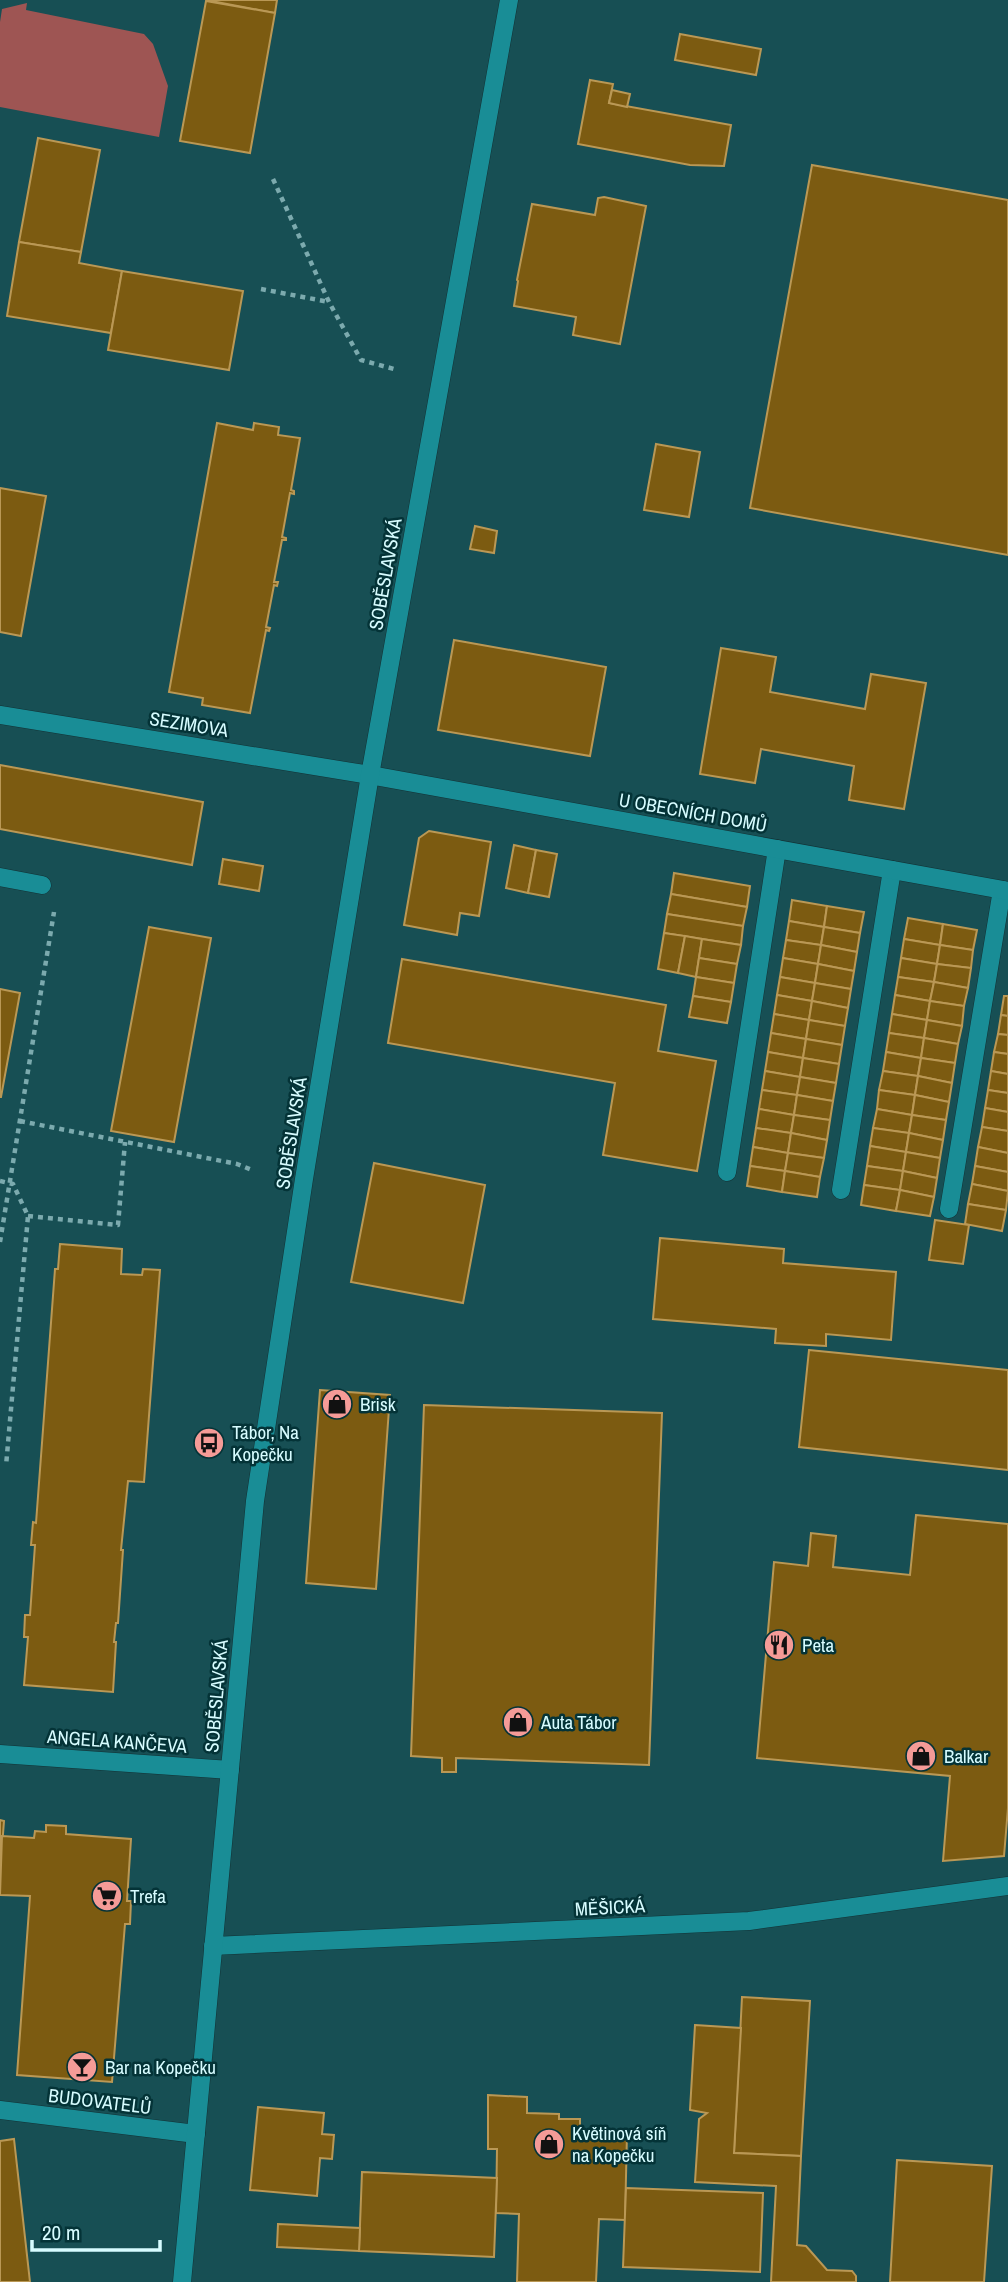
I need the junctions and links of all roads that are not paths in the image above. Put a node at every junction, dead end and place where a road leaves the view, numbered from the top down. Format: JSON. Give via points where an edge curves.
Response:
{"nodes":[{"id":1,"x":509,"y":0,"type":"edge"},
{"id":2,"x":0,"y":715,"type":"edge"},
{"id":3,"x":370,"y":775,"type":"junction"},
{"id":4,"x":777,"y":849,"type":"junction"},
{"id":5,"x":892,"y":870,"type":"junction"},
{"id":6,"x":0,"y":877,"type":"edge"},
{"id":7,"x":42,"y":885,"type":"road end"},
{"id":8,"x":1005,"y":891,"type":"edge"},
{"id":9,"x":727,"y":1172,"type":"dead end"},
{"id":10,"x":841,"y":1190,"type":"dead end"},
{"id":11,"x":949,"y":1209,"type":"dead end"},
{"id":12,"x":0,"y":1754,"type":"edge"},
{"id":13,"x":230,"y":1770,"type":"junction"},
{"id":14,"x":1008,"y":1886,"type":"edge"},
{"id":15,"x":213,"y":1946,"type":"junction"},
{"id":16,"x":0,"y":2110,"type":"edge"},
{"id":17,"x":196,"y":2134,"type":"junction"},
{"id":18,"x":182,"y":2282,"type":"edge"}],
"edges":[{"from":1,"to":3,"type":"main road","name":"SOBĚSLAVSKÁ"},
{"from":2,"to":3,"type":"main road","name":"SEZIMOVA"},
{"from":3,"to":4,"type":"main road","name":"U OBECNÍCH DOMŮ"},
{"from":3,"to":13,"type":"main road","name":"SOBĚSLAVSKÁ","via":[[255,1501]]},
{"from":4,"to":5,"type":"main road","name":"U OBECNÍCH DOMŮ"},
{"from":4,"to":9,"type":"main road"},
{"from":5,"to":8,"type":"main road","name":"U OBECNÍCH DOMŮ"},
{"from":5,"to":10,"type":"main road"},
{"from":6,"to":7,"type":"main road"},
{"from":8,"to":11,"type":"main road"},
{"from":12,"to":13,"type":"main road","name":"ANGELA KANČEVA"},
{"from":13,"to":15,"type":"main road","name":"SOBĚSLAVSKÁ"},
{"from":14,"to":15,"type":"main road","name":"MĚŠICKÁ","via":[[749,1921]]},
{"from":15,"to":17,"type":"main road","name":"SOBĚSLAVSKÁ"},
{"from":16,"to":17,"type":"main road","name":"BUDOVATELŮ"},
{"from":17,"to":18,"type":"main road","name":"SOBĚSLAVSKÁ"}]}
